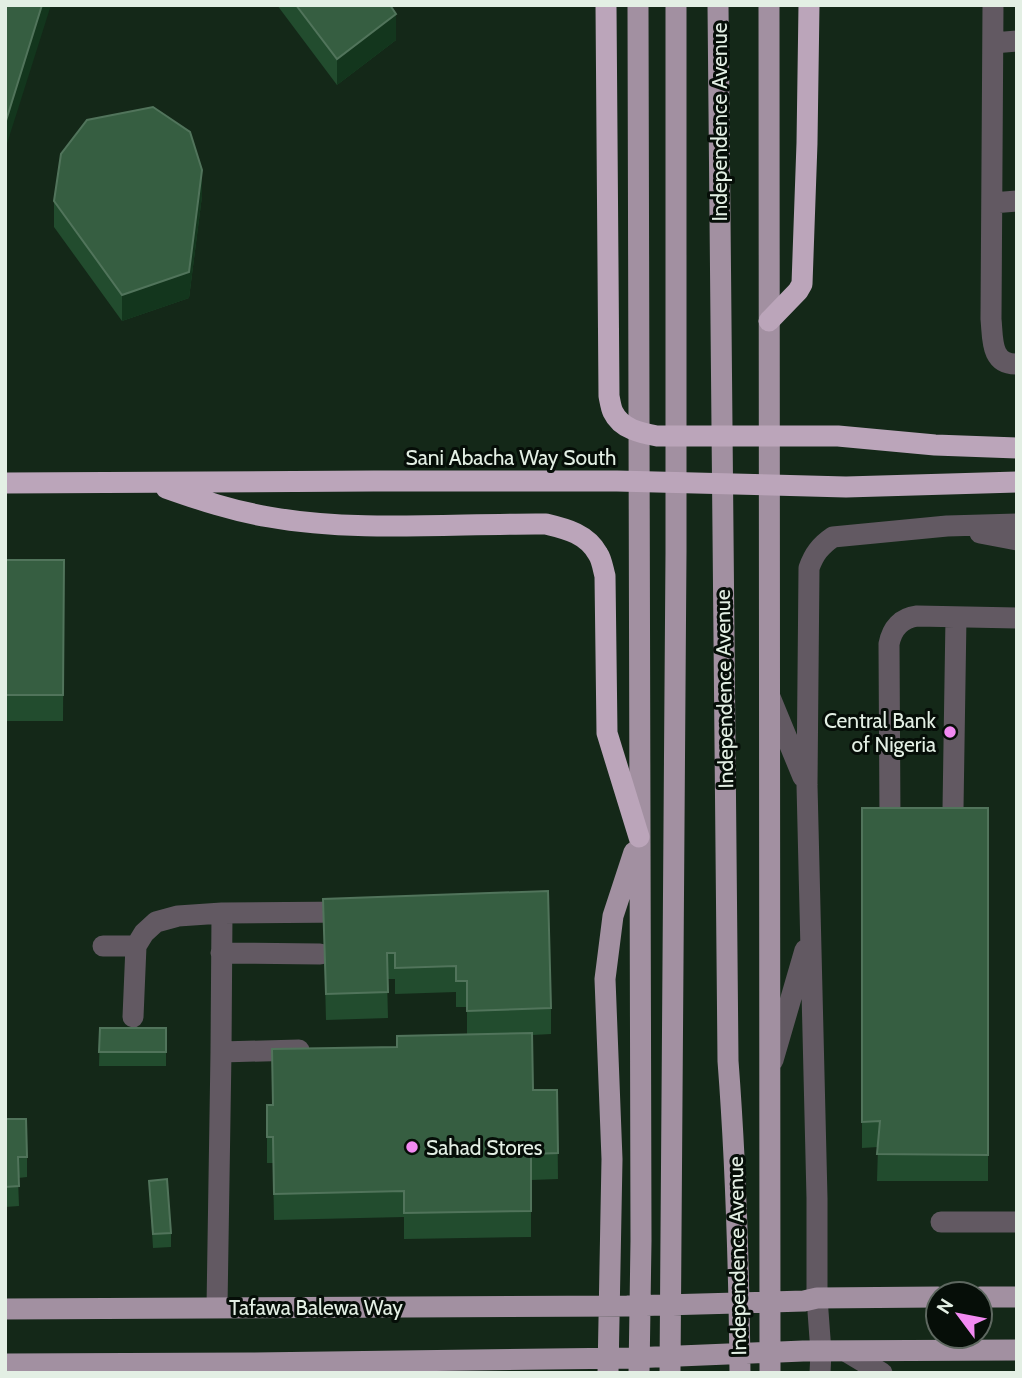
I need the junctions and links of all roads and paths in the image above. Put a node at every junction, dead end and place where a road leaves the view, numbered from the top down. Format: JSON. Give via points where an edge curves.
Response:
{"nodes":[{"id":1,"x":606,"y":5,"type":"edge"},
{"id":2,"x":638,"y":5,"type":"edge"},
{"id":3,"x":676,"y":5,"type":"edge"},
{"id":4,"x":718,"y":5,"type":"edge"},
{"id":5,"x":769,"y":5,"type":"edge"},
{"id":6,"x":808,"y":5,"type":"edge"},
{"id":7,"x":993,"y":5,"type":"edge"},
{"id":8,"x":1017,"y":41,"type":"edge"},
{"id":9,"x":993,"y":43,"type":"junction"},
{"id":10,"x":1017,"y":201,"type":"edge"},
{"id":11,"x":992,"y":203,"type":"junction"},
{"id":12,"x":769,"y":321,"type":"junction"},
{"id":13,"x":1017,"y":365,"type":"edge"},
{"id":14,"x":1017,"y":448,"type":"edge"},
{"id":15,"x":148,"y":482,"type":"junction"},
{"id":16,"x":1017,"y":482,"type":"edge"},
{"id":17,"x":5,"y":483,"type":"edge"},
{"id":18,"x":1017,"y":524,"type":"edge"},
{"id":19,"x":947,"y":526,"type":"junction"},
{"id":20,"x":1017,"y":540,"type":"edge"},
{"id":21,"x":956,"y":617,"type":"junction"},
{"id":22,"x":1017,"y":618,"type":"edge"},
{"id":23,"x":769,"y":696,"type":"junction"},
{"id":24,"x":807,"y":785,"type":"junction"},
{"id":25,"x":953,"y":809,"type":"edge"},
{"id":26,"x":890,"y":822,"type":"edge"},
{"id":27,"x":639,"y":837,"type":"junction"},
{"id":28,"x":368,"y":912,"type":"edge"},
{"id":29,"x":222,"y":913,"type":"junction"},
{"id":30,"x":811,"y":931,"type":"junction"},
{"id":31,"x":103,"y":946,"type":"dead end"},
{"id":32,"x":136,"y":946,"type":"junction"},
{"id":33,"x":221,"y":953,"type":"junction"},
{"id":34,"x":320,"y":954,"type":"dead end"},
{"id":35,"x":132,"y":1017,"type":"dead end"},
{"id":36,"x":323,"y":1050,"type":"edge"},
{"id":37,"x":220,"y":1052,"type":"junction"},
{"id":38,"x":770,"y":1069,"type":"junction"},
{"id":39,"x":942,"y":1222,"type":"dead end"},
{"id":40,"x":1017,"y":1222,"type":"edge"},
{"id":41,"x":924,"y":1297,"type":"edge"},
{"id":42,"x":994,"y":1297,"type":"edge"},
{"id":43,"x":1017,"y":1297,"type":"edge"},
{"id":44,"x":810,"y":1299,"type":"junction"},
{"id":45,"x":617,"y":1306,"type":"junction"},
{"id":46,"x":217,"y":1307,"type":"junction"},
{"id":47,"x":5,"y":1309,"type":"edge"},
{"id":48,"x":1017,"y":1350,"type":"edge"},
{"id":49,"x":847,"y":1352,"type":"junction"},
{"id":50,"x":815,"y":1359,"type":"edge"},
{"id":51,"x":5,"y":1364,"type":"edge"},
{"id":52,"x":608,"y":1365,"type":"edge"},
{"id":53,"x":635,"y":1365,"type":"edge"},
{"id":54,"x":670,"y":1373,"type":"edge"},
{"id":55,"x":740,"y":1373,"type":"edge"},
{"id":56,"x":771,"y":1373,"type":"edge"},
{"id":57,"x":882,"y":1373,"type":"edge"}],
"edges":[{"from":1,"to":14,"type":"highway","via":[[609,396],[622,423],[657,436],[838,436]]},
{"from":2,"to":27,"type":"main road"},
{"from":3,"to":54,"type":"main road","name":"Independence Avenue"},
{"from":4,"to":55,"type":"main road","name":"Independence Avenue","via":[[728,1060],[735,1148]]},
{"from":5,"to":12,"type":"main road","name":"Independence Avenue"},
{"from":6,"to":12,"type":"highway","via":[[802,284]]},
{"from":7,"to":9,"type":"lane"},
{"from":8,"to":9,"type":"lane"},
{"from":9,"to":11,"type":"lane"},
{"from":10,"to":11,"type":"lane"},
{"from":11,"to":13,"type":"lane","via":[[993,349],[1003,362]]},
{"from":12,"to":23,"type":"main road","name":"Independence Avenue"},
{"from":15,"to":16,"type":"highway","name":"Sani Abacha Way South","via":[[617,481],[846,487]]},
{"from":15,"to":17,"type":"highway","name":"Sani Abacha Way South"},
{"from":15,"to":27,"type":"highway","via":[[233,510],[285,520],[377,526],[546,524],[583,536],[599,555],[605,576],[607,733]]},
{"from":18,"to":19,"type":"lane"},
{"from":19,"to":20,"type":"lane"},
{"from":19,"to":24,"type":"lane","via":[[832,537],[814,556],[809,568]]},
{"from":21,"to":22,"type":"lane"},
{"from":21,"to":25,"type":"lane"},
{"from":21,"to":26,"type":"lane","via":[[910,617],[891,635]]},
{"from":23,"to":24,"type":"lane"},
{"from":23,"to":38,"type":"main road","name":"Independence Avenue"},
{"from":24,"to":30,"type":"lane"},
{"from":27,"to":45,"type":"main road","via":[[613,915],[605,979]]},
{"from":27,"to":53,"type":"main road","via":[[641,1241]]},
{"from":28,"to":29,"type":"lane"},
{"from":29,"to":32,"type":"lane","via":[[156,922]]},
{"from":29,"to":33,"type":"lane"},
{"from":30,"to":38,"type":"lane"},
{"from":30,"to":44,"type":"lane","via":[[817,1198]]},
{"from":31,"to":32,"type":"lane"},
{"from":32,"to":35,"type":"lane"},
{"from":33,"to":34,"type":"lane"},
{"from":33,"to":37,"type":"lane"},
{"from":36,"to":37,"type":"lane"},
{"from":37,"to":46,"type":"lane"},
{"from":38,"to":56,"type":"main road","name":"Independence Avenue"},
{"from":39,"to":40,"type":"lane"},
{"from":41,"to":44,"type":"main road"},
{"from":42,"to":43,"type":"main road"},
{"from":44,"to":45,"type":"main road","name":"Tafawa Balewa Way"},
{"from":44,"to":50,"type":"lane"},
{"from":45,"to":46,"type":"main road","name":"Tafawa Balewa Way"},
{"from":45,"to":52,"type":"main road"},
{"from":46,"to":47,"type":"main road","name":"Tafawa Balewa Way"},
{"from":48,"to":49,"type":"main road"},
{"from":49,"to":50,"type":"main road"},
{"from":49,"to":57,"type":"lane"},
{"from":50,"to":53,"type":"main road"},
{"from":51,"to":52,"type":"main road"},
{"from":52,"to":53,"type":"main road"}]}
